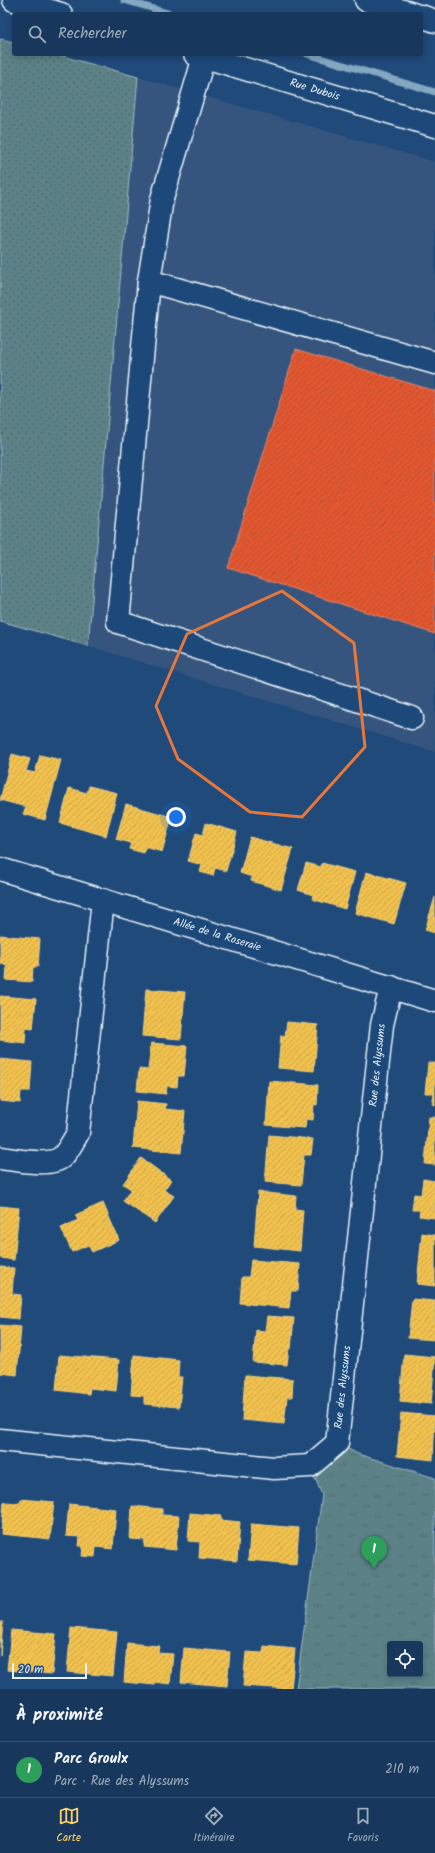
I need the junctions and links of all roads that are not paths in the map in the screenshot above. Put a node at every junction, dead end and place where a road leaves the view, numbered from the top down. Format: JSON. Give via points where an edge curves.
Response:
{"nodes":[{"id":1,"x":14,"y":0,"type":"edge"},
{"id":2,"x":366,"y":0,"type":"edge"},
{"id":3,"x":406,"y":8,"type":"edge"},
{"id":4,"x":54,"y":12,"type":"edge"},
{"id":5,"x":423,"y":17,"type":"edge"},
{"id":6,"x":435,"y":20,"type":"edge"},
{"id":7,"x":199,"y":56,"type":"edge"},
{"id":8,"x":202,"y":56,"type":"edge"},
{"id":9,"x":435,"y":126,"type":"edge"},
{"id":10,"x":149,"y":280,"type":"junction"},
{"id":11,"x":435,"y":363,"type":"edge"},
{"id":12,"x":412,"y":718,"type":"dead end"},
{"id":13,"x":0,"y":870,"type":"edge"},
{"id":14,"x":103,"y":900,"type":"junction"},
{"id":15,"x":391,"y":987,"type":"junction"},
{"id":16,"x":435,"y":1001,"type":"edge"},
{"id":17,"x":0,"y":1158,"type":"edge"},
{"id":18,"x":0,"y":1440,"type":"edge"}],
"edges":[{"from":1,"to":4,"type":"main road"},
{"from":2,"to":3,"type":"main road"},
{"from":5,"to":6,"type":"main road"},
{"from":7,"to":10,"type":"main road","via":[[162,199]]},
{"from":8,"to":9,"type":"main road","name":"Rue Dubois"},
{"from":10,"to":11,"type":"main road"},
{"from":10,"to":12,"type":"main road","via":[[118,622]]},
{"from":13,"to":14,"type":"main road","name":"Allée de la Roseraie"},
{"from":14,"to":15,"type":"main road","name":"Allée de la Roseraie"},
{"from":14,"to":17,"type":"main road","via":[[78,1133],[61,1158],[45,1162]]},
{"from":15,"to":16,"type":"main road","name":"Allée de la Roseraie"},
{"from":15,"to":18,"type":"main road","name":"Rue des Alyssums","via":[[382,1025],[337,1443],[310,1466],[274,1468]]}]}
